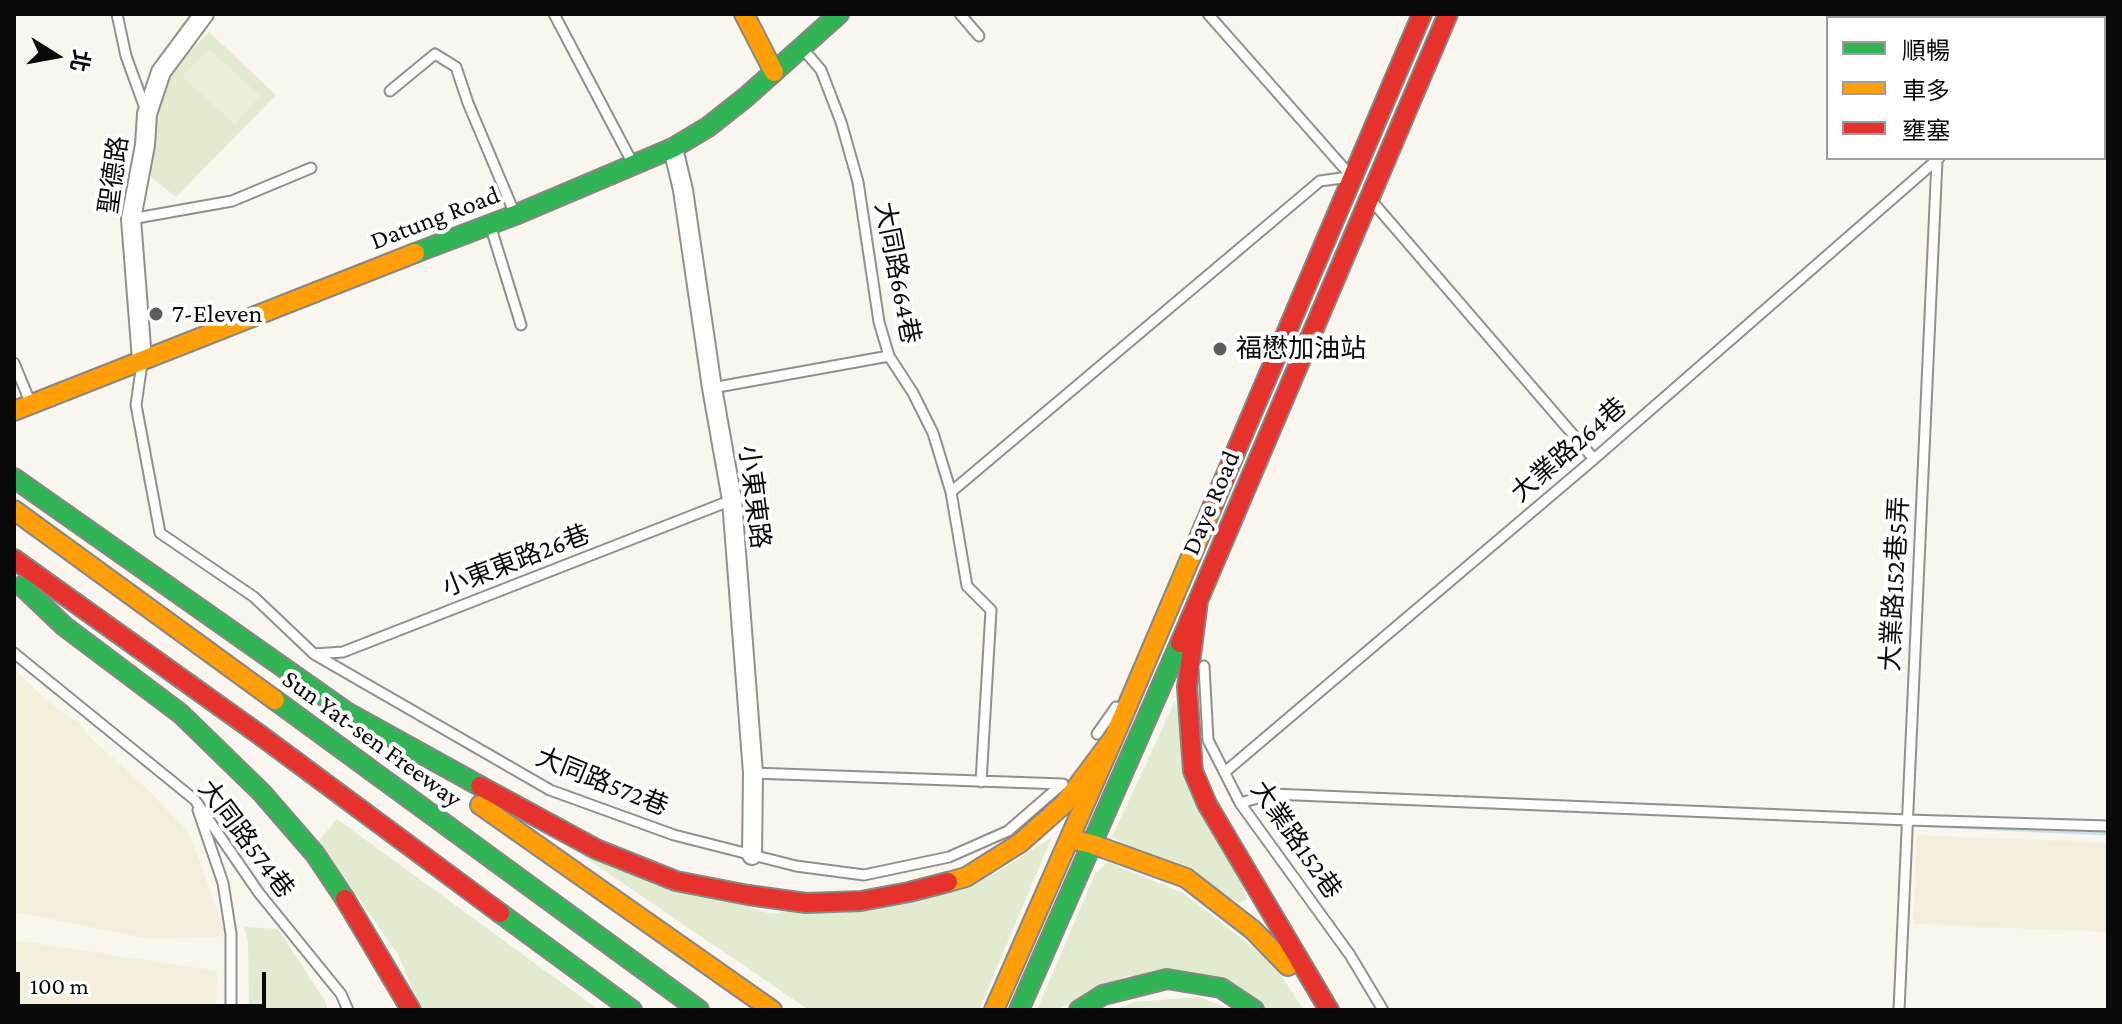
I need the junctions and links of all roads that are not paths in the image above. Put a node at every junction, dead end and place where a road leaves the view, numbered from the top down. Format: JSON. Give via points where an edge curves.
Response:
{"nodes":[{"id":1,"x":117,"y":14,"type":"edge"},
{"id":2,"x":204,"y":14,"type":"edge"},
{"id":3,"x":554,"y":14,"type":"edge"},
{"id":4,"x":744,"y":14,"type":"edge"},
{"id":5,"x":839,"y":14,"type":"edge"},
{"id":6,"x":960,"y":14,"type":"edge"},
{"id":7,"x":1208,"y":14,"type":"edge"},
{"id":8,"x":1421,"y":16,"type":"edge"},
{"id":9,"x":1444,"y":22,"type":"edge"},
{"id":10,"x":979,"y":36,"type":"dead end"},
{"id":11,"x":801,"y":47,"type":"junction"},
{"id":12,"x":774,"y":72,"type":"junction"},
{"id":13,"x":390,"y":91,"type":"dead end"},
{"id":14,"x":147,"y":114,"type":"junction"},
{"id":15,"x":673,"y":148,"type":"junction"},
{"id":16,"x":1937,"y":160,"type":"edge"},
{"id":17,"x":1938,"y":160,"type":"edge"},
{"id":18,"x":634,"y":165,"type":"junction"},
{"id":19,"x":311,"y":168,"type":"dead end"},
{"id":20,"x":1352,"y":177,"type":"junction"},
{"id":21,"x":1369,"y":197,"type":"junction"},
{"id":22,"x":515,"y":215,"type":"junction"},
{"id":23,"x":131,"y":219,"type":"junction"},
{"id":24,"x":490,"y":225,"type":"junction"},
{"id":25,"x":521,"y":325,"type":"dead end"},
{"id":26,"x":889,"y":356,"type":"junction"},
{"id":27,"x":142,"y":360,"type":"junction"},
{"id":28,"x":14,"y":363,"type":"edge"},
{"id":29,"x":712,"y":388,"type":"junction"},
{"id":30,"x":22,"y":408,"type":"edge"},
{"id":31,"x":1594,"y":459,"type":"junction"},
{"id":32,"x":14,"y":478,"type":"edge"},
{"id":33,"x":951,"y":492,"type":"junction"},
{"id":34,"x":732,"y":500,"type":"junction"},
{"id":35,"x":14,"y":510,"type":"edge"},
{"id":36,"x":1222,"y":542,"type":"junction"},
{"id":37,"x":14,"y":559,"type":"edge"},
{"id":38,"x":14,"y":578,"type":"edge"},
{"id":39,"x":1214,"y":588,"type":"dead end"},
{"id":40,"x":1198,"y":601,"type":"junction"},
{"id":41,"x":1203,"y":649,"type":"dead end"},
{"id":42,"x":14,"y":653,"type":"edge"},
{"id":43,"x":314,"y":654,"type":"junction"},
{"id":44,"x":1141,"y":672,"type":"junction"},
{"id":45,"x":348,"y":713,"type":"junction"},
{"id":46,"x":1114,"y":737,"type":"junction"},
{"id":47,"x":1089,"y":746,"type":"dead end"},
{"id":48,"x":1071,"y":771,"type":"dead end"},
{"id":49,"x":1225,"y":772,"type":"junction"},
{"id":50,"x":753,"y":773,"type":"junction"},
{"id":51,"x":981,"y":782,"type":"junction"},
{"id":52,"x":1063,"y":784,"type":"junction"},
{"id":53,"x":195,"y":800,"type":"junction"},
{"id":54,"x":1240,"y":803,"type":"junction"},
{"id":55,"x":1907,"y":820,"type":"junction"},
{"id":56,"x":2108,"y":826,"type":"edge"},
{"id":57,"x":1070,"y":839,"type":"junction"},
{"id":58,"x":1092,"y":844,"type":"junction"},
{"id":59,"x":752,"y":855,"type":"junction"},
{"id":60,"x":1329,"y":1009,"type":"edge"},
{"id":61,"x":231,"y":1010,"type":"edge"},
{"id":62,"x":348,"y":1010,"type":"edge"},
{"id":63,"x":411,"y":1010,"type":"edge"},
{"id":64,"x":632,"y":1010,"type":"edge"},
{"id":65,"x":699,"y":1010,"type":"edge"},
{"id":66,"x":772,"y":1010,"type":"edge"},
{"id":67,"x":994,"y":1010,"type":"edge"},
{"id":68,"x":1019,"y":1010,"type":"edge"},
{"id":69,"x":1079,"y":1010,"type":"edge"},
{"id":70,"x":1254,"y":1010,"type":"edge"},
{"id":71,"x":1383,"y":1010,"type":"edge"},
{"id":72,"x":1899,"y":1010,"type":"edge"}],
"edges":[{"from":1,"to":14,"type":"lane"},
{"from":2,"to":14,"type":"street","name":"聖德路","via":[[161,72]]},
{"from":3,"to":18,"type":"lane"},
{"from":4,"to":12,"type":"main road"},
{"from":5,"to":11,"type":"main road","name":"Datung Road"},
{"from":6,"to":10,"type":"lane"},
{"from":7,"to":20,"type":"lane"},
{"from":8,"to":9,"type":"main road"},
{"from":8,"to":20,"type":"main road","name":"Daye Road"},
{"from":9,"to":21,"type":"main road","name":"Daye Road"},
{"from":11,"to":12,"type":"main road","name":"Datung Road"},
{"from":11,"to":26,"type":"lane","name":"大同路664巷","via":[[821,70],[850,152]]},
{"from":12,"to":15,"type":"main road","name":"Datung Road","via":[[708,127]]},
{"from":13,"to":22,"type":"lane","via":[[435,54],[456,67]]},
{"from":14,"to":23,"type":"street","name":"聖德路"},
{"from":15,"to":18,"type":"main road","name":"Datung Road"},
{"from":15,"to":29,"type":"street","name":"小東東路"},
{"from":16,"to":31,"type":"lane","name":"大業路264巷"},
{"from":17,"to":55,"type":"lane","name":"大業路152巷5弄"},
{"from":18,"to":22,"type":"main road","name":"Datung Road"},
{"from":19,"to":23,"type":"lane","via":[[232,201]]},
{"from":20,"to":21,"type":"lane"},
{"from":20,"to":33,"type":"lane","via":[[1320,181]]},
{"from":20,"to":44,"type":"main road","name":"Daye Road"},
{"from":21,"to":31,"type":"lane"},
{"from":21,"to":36,"type":"main road","name":"Daye Road"},
{"from":22,"to":24,"type":"main road","name":"Datung Road"},
{"from":23,"to":27,"type":"street","name":"聖德路"},
{"from":24,"to":25,"type":"lane"},
{"from":24,"to":27,"type":"main road","name":"Datung Road"},
{"from":26,"to":29,"type":"lane"},
{"from":26,"to":33,"type":"lane","name":"大同路664巷","via":[[933,433]]},
{"from":27,"to":30,"type":"main road","name":"Datung Road"},
{"from":27,"to":43,"type":"lane","name":"大同路572巷","via":[[136,405],[160,533],[254,597]]},
{"from":28,"to":30,"type":"lane"},
{"from":29,"to":34,"type":"street","name":"小東東路"},
{"from":31,"to":49,"type":"lane","name":"大業路264巷"},
{"from":32,"to":45,"type":"main road"},
{"from":33,"to":51,"type":"lane","name":"大同路664巷","via":[[967,586],[991,610]]},
{"from":34,"to":43,"type":"lane","name":"小東東路26巷","via":[[343,652]]},
{"from":34,"to":50,"type":"street","name":"小東東路"},
{"from":35,"to":65,"type":"main road","name":"Sun Yat-sen Freeway"},
{"from":36,"to":39,"type":"lane"},
{"from":36,"to":40,"type":"main road","name":"Daye Road"},
{"from":37,"to":64,"type":"main road"},
{"from":38,"to":63,"type":"main road","via":[[64,626],[181,714],[262,793],[315,854]]},
{"from":40,"to":58,"type":"main road","name":"Daye Road"},
{"from":40,"to":60,"type":"main road","via":[[1187,687],[1193,771],[1207,804]]},
{"from":41,"to":49,"type":"lane","name":"大業路152巷","via":[[1208,740]]},
{"from":42,"to":53,"type":"lane","name":"大同路574巷"},
{"from":43,"to":59,"type":"lane","name":"大同路572巷","via":[[550,790],[674,835]]},
{"from":44,"to":46,"type":"main road","name":"Daye Road"},
{"from":44,"to":47,"type":"lane"},
{"from":45,"to":46,"type":"main road","via":[[596,849],[676,881],[806,903],[861,901],[966,877],[1020,843],[1064,804]]},
{"from":45,"to":66,"type":"main road"},
{"from":46,"to":57,"type":"main road","name":"Daye Road"},
{"from":48,"to":52,"type":"lane","name":"大同路572巷"},
{"from":49,"to":54,"type":"lane","name":"大業路152巷"},
{"from":50,"to":51,"type":"lane"},
{"from":50,"to":59,"type":"street","name":"小東東路"},
{"from":51,"to":52,"type":"lane"},
{"from":52,"to":59,"type":"lane","name":"大同路572巷","via":[[1008,831],[949,857],[864,875]]},
{"from":53,"to":61,"type":"lane","via":[[223,883],[231,934]]},
{"from":53,"to":62,"type":"lane","name":"大同路574巷"},
{"from":54,"to":55,"type":"lane","via":[[1272,794]]},
{"from":54,"to":71,"type":"lane","name":"大業路152巷","via":[[1350,955]]},
{"from":55,"to":56,"type":"lane"},
{"from":55,"to":72,"type":"lane","name":"大業路152巷5弄"},
{"from":57,"to":58,"type":"main road"},
{"from":57,"to":67,"type":"main road","name":"Daye Road"},
{"from":58,"to":60,"type":"main road","via":[[1186,878],[1253,930]]},
{"from":58,"to":68,"type":"main road","name":"Daye Road"},
{"from":69,"to":70,"type":"main road","via":[[1103,995],[1167,979],[1221,988]]}]}
